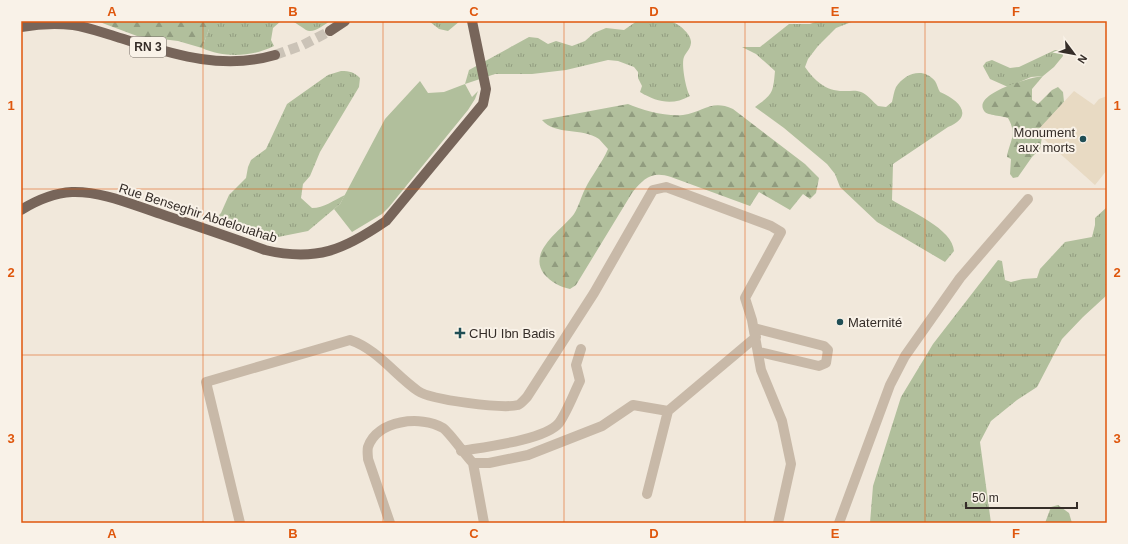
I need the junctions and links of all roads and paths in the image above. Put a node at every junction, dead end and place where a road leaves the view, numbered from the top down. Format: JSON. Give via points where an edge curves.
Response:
{"nodes":[{"id":1,"x":345,"y":21,"type":"edge"},
{"id":2,"x":472,"y":21,"type":"edge"},
{"id":3,"x":21,"y":27,"type":"edge"},
{"id":4,"x":330,"y":31,"type":"tunnel mouth"},
{"id":5,"x":276,"y":55,"type":"tunnel mouth"},
{"id":6,"x":1028,"y":199,"type":"dead end"},
{"id":7,"x":21,"y":210,"type":"edge"},
{"id":8,"x":755,"y":333,"type":"junction"},
{"id":9,"x":581,"y":349,"type":"dead end"},
{"id":10,"x":759,"y":352,"type":"junction"},
{"id":11,"x":668,"y":411,"type":"junction"},
{"id":12,"x":461,"y":451,"type":"junction"},
{"id":13,"x":473,"y":463,"type":"junction"},
{"id":14,"x":647,"y":494,"type":"dead end"},
{"id":15,"x":240,"y":523,"type":"edge"},
{"id":16,"x":390,"y":523,"type":"edge"},
{"id":17,"x":484,"y":523,"type":"edge"},
{"id":18,"x":778,"y":523,"type":"edge"},
{"id":19,"x":839,"y":523,"type":"edge"}],
"edges":[{"from":1,"to":4,"type":"main road"},
{"from":2,"to":7,"type":"main road","name":"Rue Benseghir Abdelouahab","via":[[486,89],[486,97],[478,112],[386,221],[334,250],[317,254],[284,255],[142,207],[89,193],[61,193],[37,201]]},
{"from":3,"to":5,"type":"main road","number":"RN 3","via":[[43,24],[75,26],[175,55],[205,61],[247,62]]},
{"from":6,"to":19,"type":"street","via":[[960,278],[905,356],[890,385]]},
{"from":8,"to":10,"type":"street"},
{"from":8,"to":10,"type":"street","via":[[824,346],[828,350],[826,363],[818,366]]},
{"from":8,"to":11,"type":"street"},
{"from":8,"to":15,"type":"street","via":[[745,298],[781,232],[666,187],[653,190],[594,293],[520,405],[507,407],[432,397],[419,392],[362,344],[350,340],[206,382]]},
{"from":9,"to":12,"type":"street","via":[[576,365],[580,380],[559,423],[545,433]]},
{"from":10,"to":18,"type":"street","via":[[761,370],[782,421],[791,464]]},
{"from":11,"to":13,"type":"street","via":[[633,405],[602,426],[528,455],[489,463]]},
{"from":11,"to":14,"type":"street"},
{"from":12,"to":13,"type":"street"},
{"from":12,"to":16,"type":"street","via":[[443,429],[427,422],[404,422],[387,427],[373,438],[367,448],[368,459]]},
{"from":13,"to":17,"type":"street"}]}
